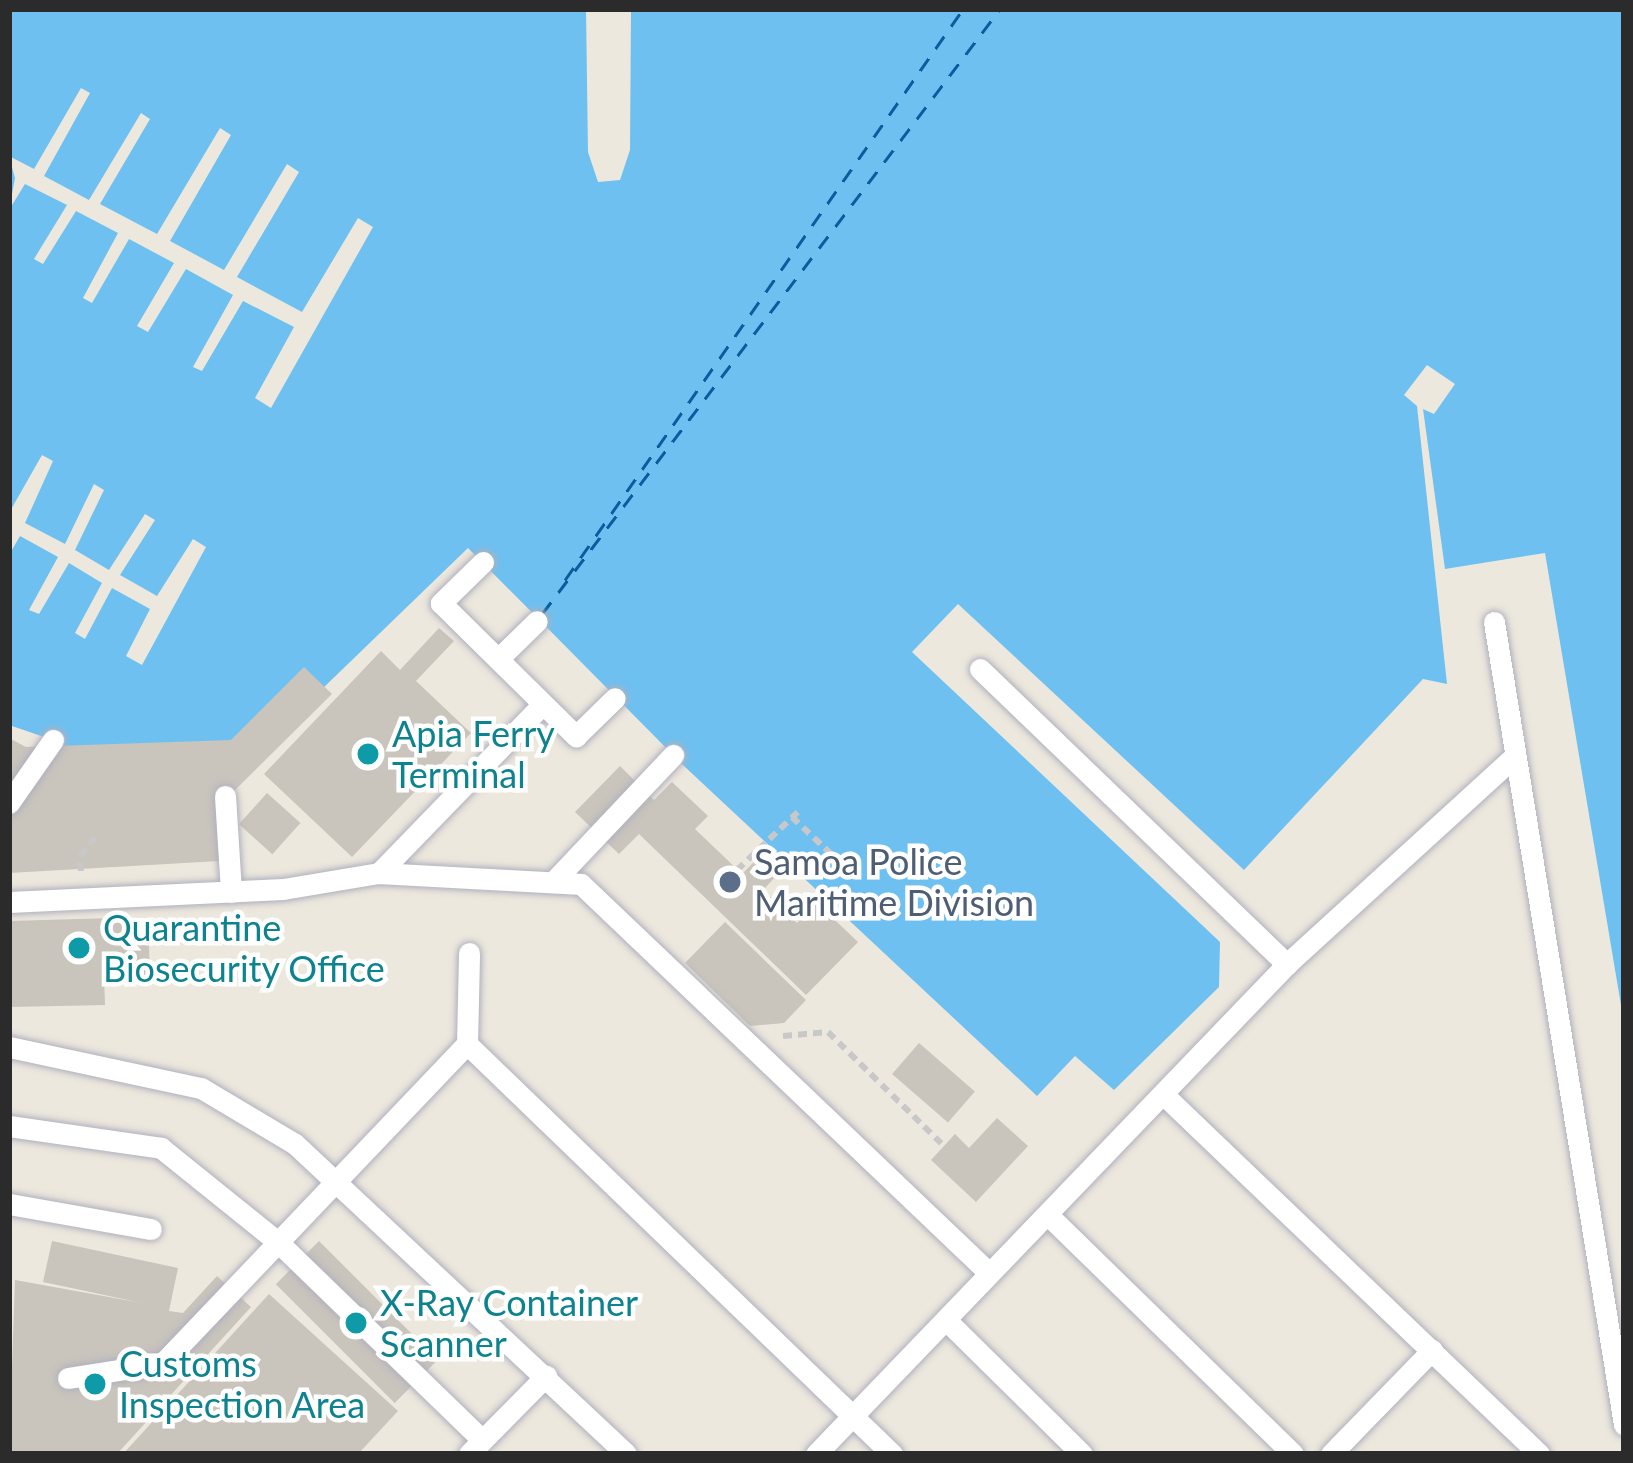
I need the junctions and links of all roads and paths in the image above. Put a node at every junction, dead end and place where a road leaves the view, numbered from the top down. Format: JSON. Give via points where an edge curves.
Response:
{"nodes":[{"id":1,"x":483,"y":562,"type":"dead end"},
{"id":2,"x":537,"y":621,"type":"dead end"},
{"id":3,"x":1494,"y":622,"type":"dead end"},
{"id":4,"x":497,"y":659,"type":"junction"},
{"id":5,"x":980,"y":669,"type":"dead end"},
{"id":6,"x":615,"y":698,"type":"dead end"},
{"id":7,"x":544,"y":704,"type":"junction"},
{"id":8,"x":52,"y":740,"type":"dead end"},
{"id":9,"x":673,"y":755,"type":"dead end"},
{"id":10,"x":1515,"y":757,"type":"junction"},
{"id":11,"x":225,"y":796,"type":"dead end"},
{"id":12,"x":9,"y":803,"type":"edge"},
{"id":13,"x":802,"y":808,"type":"dead end"},
{"id":14,"x":792,"y":817,"type":"junction"},
{"id":15,"x":99,"y":833,"type":"dead end"},
{"id":16,"x":856,"y":859,"type":"dead end"},
{"id":17,"x":737,"y":870,"type":"dead end"},
{"id":18,"x":379,"y":873,"type":"junction"},
{"id":19,"x":553,"y":882,"type":"junction"},
{"id":20,"x":231,"y":892,"type":"junction"},
{"id":21,"x":83,"y":899,"type":"junction"},
{"id":22,"x":9,"y":902,"type":"edge"},
{"id":23,"x":470,"y":953,"type":"dead end"},
{"id":24,"x":1287,"y":964,"type":"junction"},
{"id":25,"x":773,"y":1037,"type":"dead end"},
{"id":26,"x":467,"y":1044,"type":"junction"},
{"id":27,"x":9,"y":1047,"type":"edge"},
{"id":28,"x":1166,"y":1096,"type":"junction"},
{"id":29,"x":9,"y":1126,"type":"edge"},
{"id":30,"x":943,"y":1145,"type":"dead end"},
{"id":31,"x":338,"y":1180,"type":"junction"},
{"id":32,"x":9,"y":1204,"type":"edge"},
{"id":33,"x":1048,"y":1215,"type":"junction"},
{"id":34,"x":151,"y":1229,"type":"dead end"},
{"id":35,"x":278,"y":1242,"type":"junction"},
{"id":36,"x":989,"y":1273,"type":"junction"},
{"id":37,"x":946,"y":1320,"type":"junction"},
{"id":38,"x":1432,"y":1350,"type":"junction"},
{"id":39,"x":546,"y":1376,"type":"junction"},
{"id":40,"x":68,"y":1378,"type":"dead end"},
{"id":41,"x":853,"y":1418,"type":"junction"},
{"id":42,"x":1624,"y":1425,"type":"edge"},
{"id":43,"x":476,"y":1447,"type":"edge"},
{"id":44,"x":626,"y":1454,"type":"edge"},
{"id":45,"x":817,"y":1454,"type":"edge"},
{"id":46,"x":892,"y":1454,"type":"edge"},
{"id":47,"x":1082,"y":1454,"type":"edge"},
{"id":48,"x":1293,"y":1454,"type":"edge"},
{"id":49,"x":1331,"y":1454,"type":"edge"},
{"id":50,"x":1539,"y":1454,"type":"edge"}],
"edges":[{"from":1,"to":4,"type":"lane","via":[[441,603]]},
{"from":2,"to":4,"type":"lane"},
{"from":3,"to":10,"type":"lane"},
{"from":4,"to":7,"type":"lane"},
{"from":5,"to":24,"type":"lane"},
{"from":6,"to":7,"type":"lane","via":[[576,736]]},
{"from":7,"to":18,"type":"lane"},
{"from":8,"to":12,"type":"lane"},
{"from":9,"to":19,"type":"lane"},
{"from":10,"to":24,"type":"lane"},
{"from":10,"to":42,"type":"lane"},
{"from":11,"to":20,"type":"lane"},
{"from":13,"to":14,"type":"path"},
{"from":14,"to":16,"type":"path","via":[[847,869]]},
{"from":14,"to":17,"type":"path"},
{"from":15,"to":21,"type":"path","via":[[80,856]]},
{"from":18,"to":19,"type":"lane"},
{"from":18,"to":20,"type":"lane"},
{"from":19,"to":36,"type":"lane","via":[[580,884]]},
{"from":20,"to":21,"type":"lane"},
{"from":21,"to":22,"type":"lane"},
{"from":23,"to":26,"type":"lane"},
{"from":24,"to":28,"type":"lane"},
{"from":25,"to":30,"type":"path","via":[[828,1032]]},
{"from":26,"to":31,"type":"lane"},
{"from":26,"to":41,"type":"lane"},
{"from":27,"to":31,"type":"lane","via":[[201,1088]]},
{"from":28,"to":33,"type":"lane"},
{"from":28,"to":38,"type":"lane"},
{"from":29,"to":35,"type":"lane","via":[[161,1148]]},
{"from":31,"to":35,"type":"lane"},
{"from":31,"to":39,"type":"lane"},
{"from":32,"to":34,"type":"lane"},
{"from":33,"to":36,"type":"lane"},
{"from":33,"to":48,"type":"lane"},
{"from":35,"to":40,"type":"lane","via":[[163,1363]]},
{"from":35,"to":43,"type":"lane"},
{"from":36,"to":37,"type":"lane"},
{"from":37,"to":41,"type":"lane"},
{"from":37,"to":47,"type":"lane"},
{"from":38,"to":49,"type":"lane"},
{"from":38,"to":50,"type":"lane"},
{"from":39,"to":43,"type":"lane"},
{"from":39,"to":44,"type":"lane"},
{"from":41,"to":45,"type":"lane"},
{"from":41,"to":46,"type":"lane"}]}
